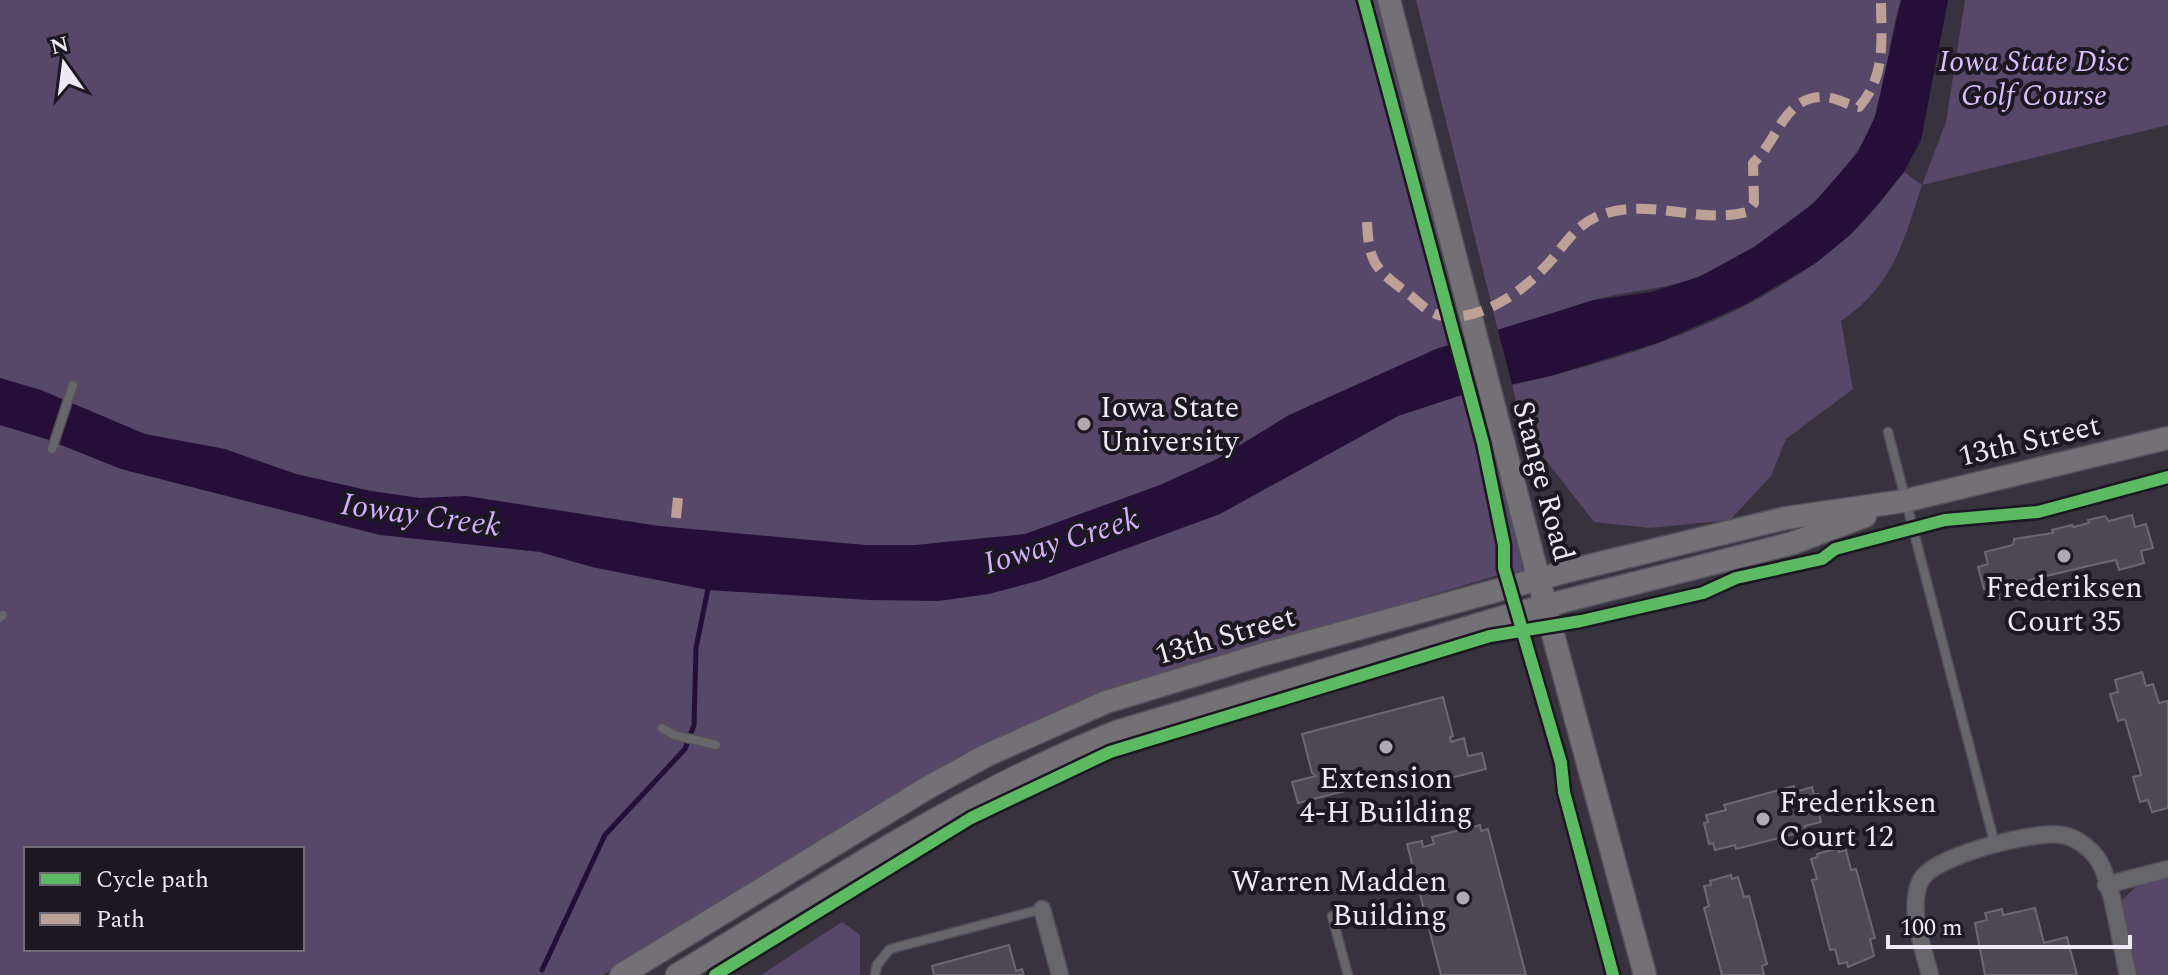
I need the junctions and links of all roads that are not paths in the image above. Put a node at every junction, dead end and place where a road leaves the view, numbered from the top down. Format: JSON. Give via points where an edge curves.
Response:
{"nodes":[{"id":1,"x":1389,"y":0,"type":"edge"},
{"id":2,"x":73,"y":385,"type":"dead end"},
{"id":3,"x":1888,"y":432,"type":"dead end"},
{"id":4,"x":2168,"y":438,"type":"edge"},
{"id":5,"x":52,"y":449,"type":"dead end"},
{"id":6,"x":1904,"y":501,"type":"junction"},
{"id":7,"x":1538,"y":579,"type":"junction"},
{"id":8,"x":1545,"y":606,"type":"junction"},
{"id":9,"x":662,"y":728,"type":"dead end"},
{"id":10,"x":716,"y":745,"type":"dead end"},
{"id":11,"x":1995,"y":846,"type":"junction"},
{"id":12,"x":2168,"y":869,"type":"edge"},
{"id":13,"x":2106,"y":885,"type":"junction"},
{"id":14,"x":1042,"y":909,"type":"joint"},
{"id":15,"x":1332,"y":916,"type":"dead end"},
{"id":16,"x":621,"y":975,"type":"edge"},
{"id":17,"x":677,"y":975,"type":"edge"},
{"id":18,"x":875,"y":975,"type":"edge"},
{"id":19,"x":1060,"y":975,"type":"edge"},
{"id":20,"x":1348,"y":975,"type":"edge"},
{"id":21,"x":1645,"y":975,"type":"edge"},
{"id":22,"x":1930,"y":975,"type":"edge"},
{"id":23,"x":2128,"y":975,"type":"edge"}],
"edges":[{"from":1,"to":7,"type":"main road","name":"Stange Road"},
{"from":2,"to":5,"type":"lane"},
{"from":3,"to":6,"type":"lane"},
{"from":4,"to":6,"type":"main road","name":"13th Street"},
{"from":6,"to":7,"type":"main road","name":"13th Street","via":[[1786,518]]},
{"from":6,"to":8,"type":"main road","name":"13th Street","via":[[1793,543]]},
{"from":6,"to":11,"type":"lane"},
{"from":7,"to":8,"type":"main road","name":"Stange Road"},
{"from":7,"to":16,"type":"main road","name":"13th Street","via":[[1179,679],[1045,728],[927,788]]},
{"from":8,"to":17,"type":"main road","name":"13th Street","via":[[1198,705],[1061,753],[947,812]]},
{"from":8,"to":21,"type":"main road","name":"Stange Road"},
{"from":9,"to":10,"type":"lane"},
{"from":11,"to":13,"type":"street","via":[[2047,834],[2076,839],[2096,856]]},
{"from":11,"to":22,"type":"street","via":[[1945,859],[1921,878],[1916,914]]},
{"from":12,"to":13,"type":"street"},
{"from":13,"to":23,"type":"street"},
{"from":14,"to":18,"type":"lane","via":[[890,949]]},
{"from":14,"to":19,"type":"street"},
{"from":15,"to":20,"type":"lane"}]}
